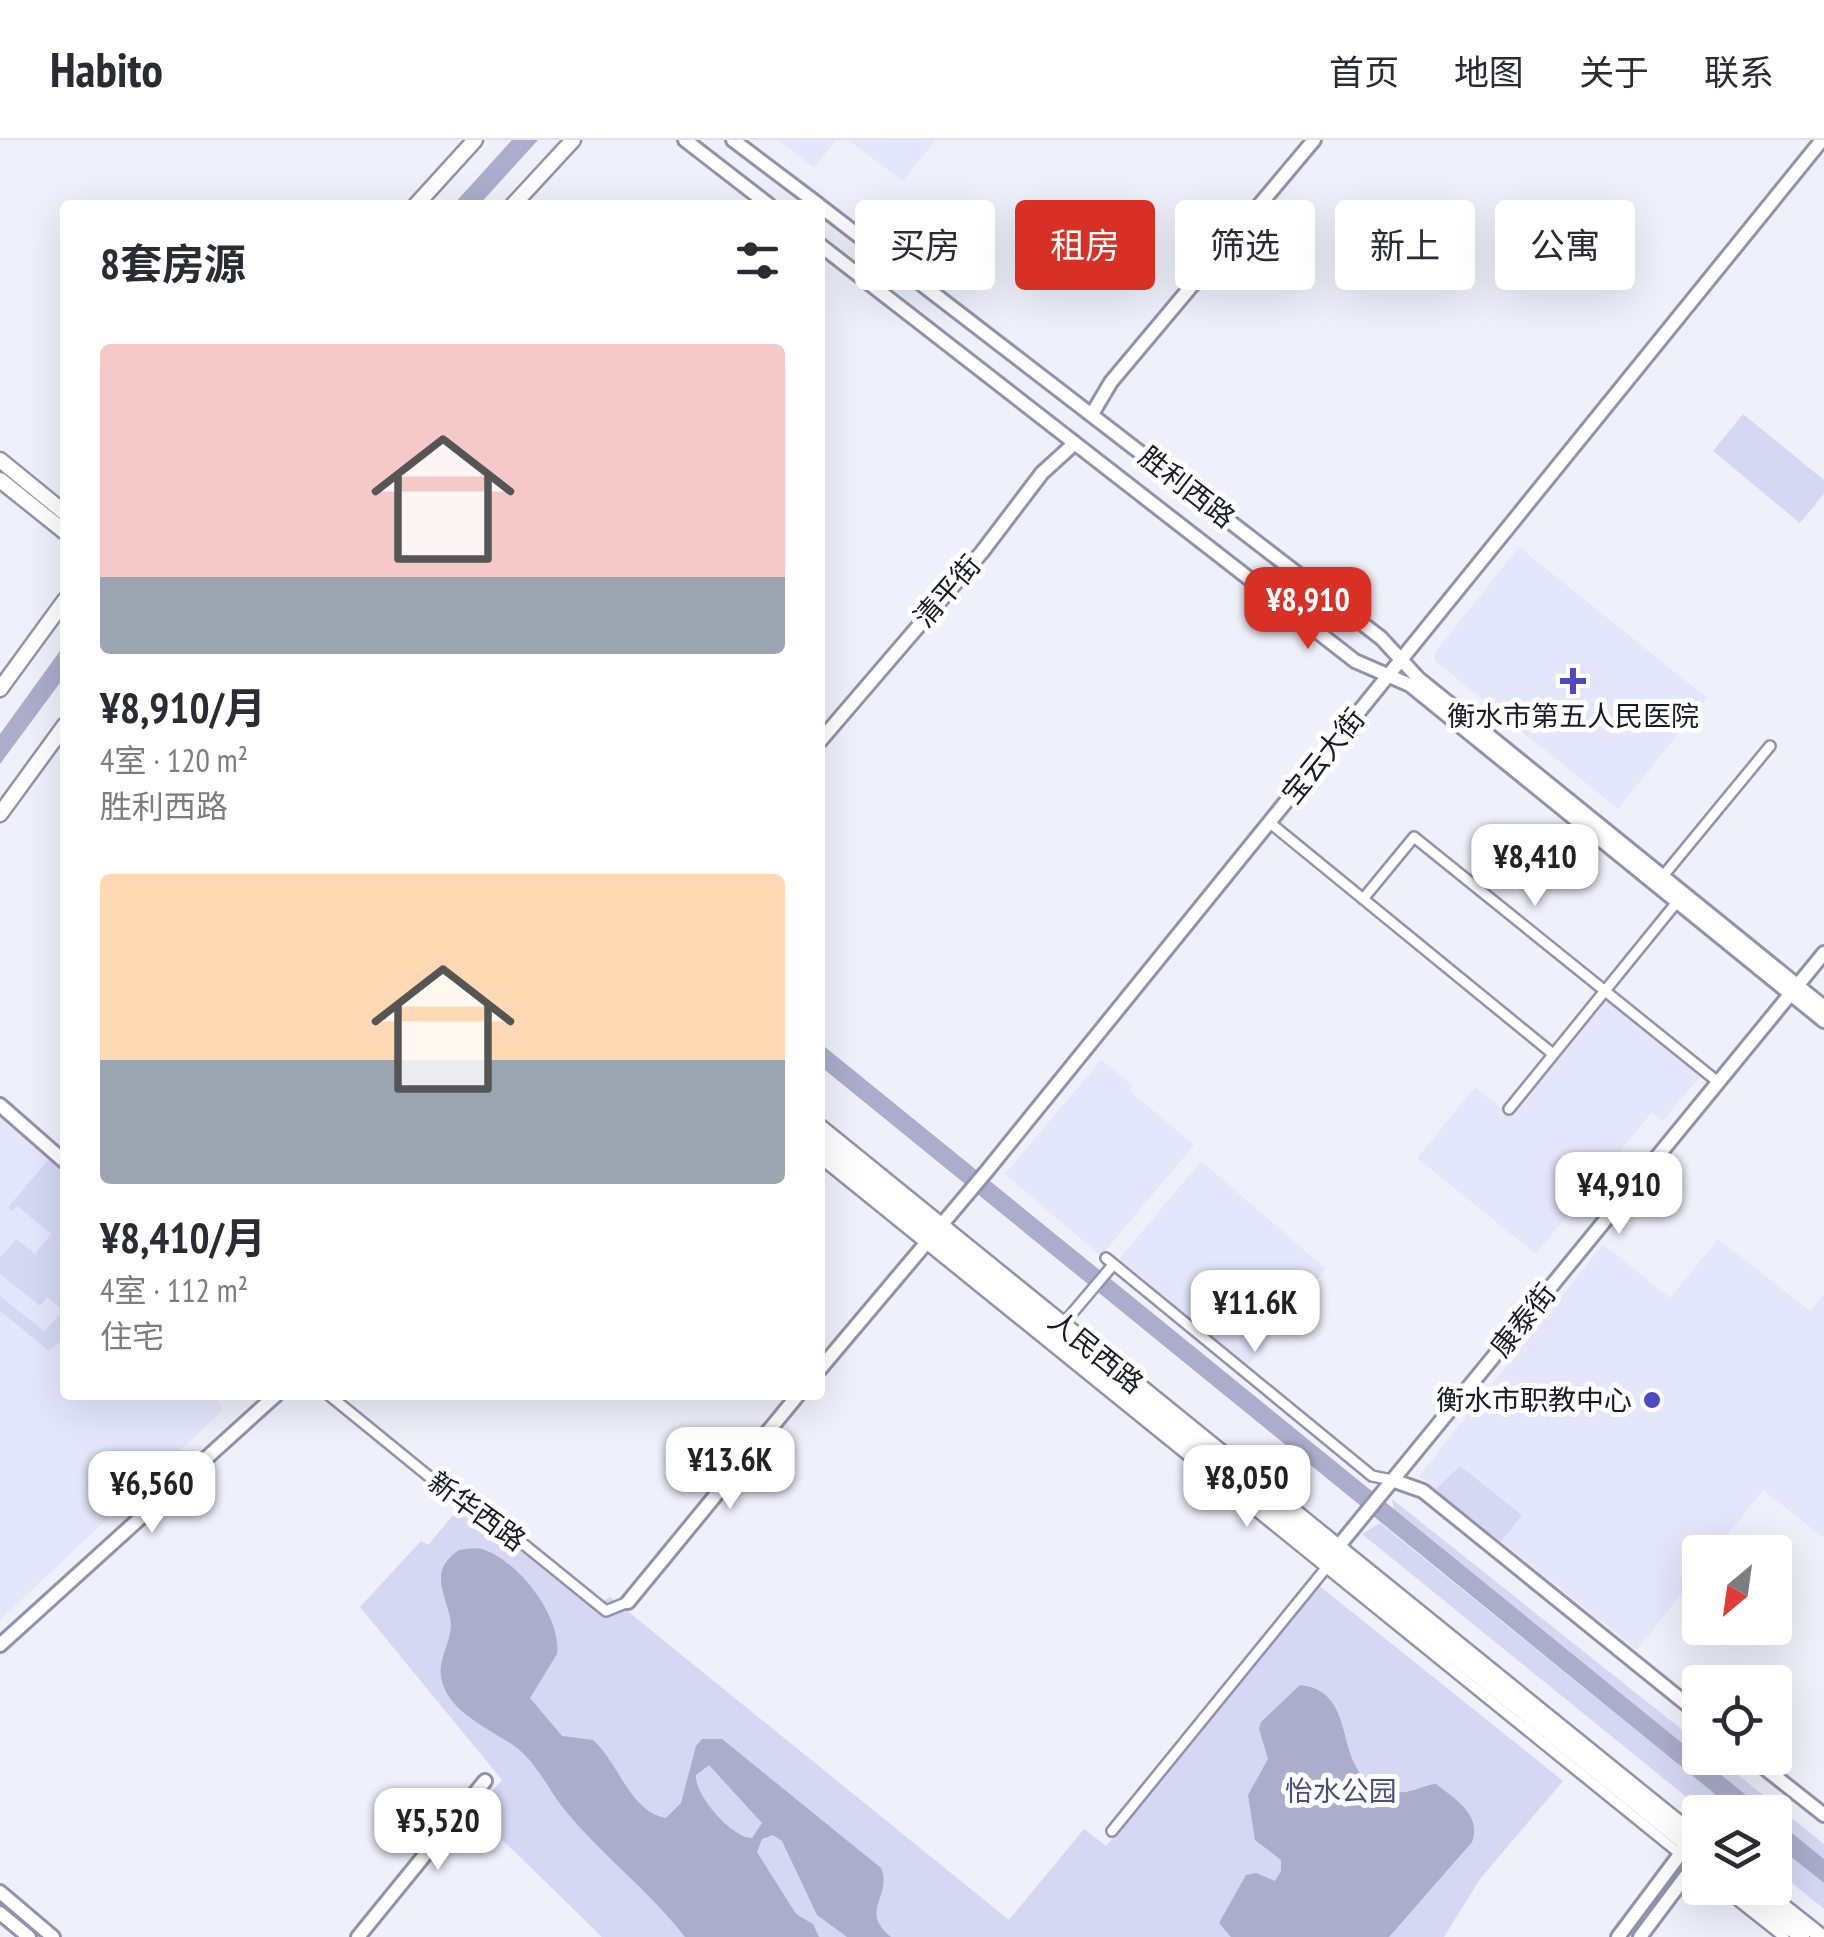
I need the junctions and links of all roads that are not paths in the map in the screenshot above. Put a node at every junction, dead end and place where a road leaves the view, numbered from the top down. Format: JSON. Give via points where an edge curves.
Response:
{"nodes":[{"id":1,"x":475,"y":140,"type":"edge"},
{"id":2,"x":573,"y":140,"type":"edge"},
{"id":3,"x":685,"y":140,"type":"edge"},
{"id":4,"x":733,"y":140,"type":"edge"},
{"id":5,"x":1314,"y":140,"type":"edge"},
{"id":6,"x":1822,"y":140,"type":"edge"},
{"id":7,"x":421,"y":200,"type":"edge"},
{"id":8,"x":519,"y":200,"type":"edge"},
{"id":9,"x":763,"y":200,"type":"edge"},
{"id":10,"x":811,"y":200,"type":"edge"},
{"id":11,"x":825,"y":211,"type":"edge"},
{"id":12,"x":825,"y":249,"type":"edge"},
{"id":13,"x":1092,"y":414,"type":"junction"},
{"id":14,"x":1075,"y":443,"type":"junction"},
{"id":15,"x":0,"y":460,"type":"edge"},
{"id":16,"x":0,"y":480,"type":"edge"},
{"id":17,"x":60,"y":509,"type":"edge"},
{"id":18,"x":60,"y":528,"type":"edge"},
{"id":19,"x":60,"y":607,"type":"edge"},
{"id":20,"x":1400,"y":660,"type":"junction"},
{"id":21,"x":1388,"y":675,"type":"junction"},
{"id":22,"x":0,"y":689,"type":"edge"},
{"id":23,"x":60,"y":732,"type":"edge"},
{"id":24,"x":825,"y":734,"type":"edge"},
{"id":25,"x":1770,"y":746,"type":"dead end"},
{"id":26,"x":0,"y":814,"type":"edge"},
{"id":27,"x":1269,"y":822,"type":"junction"},
{"id":28,"x":1663,"y":876,"type":"junction"},
{"id":29,"x":1363,"y":900,"type":"junction"},
{"id":30,"x":1677,"y":902,"type":"junction"},
{"id":31,"x":1824,"y":953,"type":"edge"},
{"id":32,"x":1794,"y":989,"type":"junction"},
{"id":33,"x":1605,"y":991,"type":"junction"},
{"id":34,"x":1824,"y":1007,"type":"edge"},
{"id":35,"x":1824,"y":1021,"type":"edge"},
{"id":36,"x":1554,"y":1054,"type":"junction"},
{"id":37,"x":1718,"y":1082,"type":"junction"},
{"id":38,"x":0,"y":1105,"type":"edge"},
{"id":39,"x":1509,"y":1109,"type":"dead end"},
{"id":40,"x":825,"y":1132,"type":"edge"},
{"id":41,"x":825,"y":1148,"type":"edge"},
{"id":42,"x":60,"y":1158,"type":"edge"},
{"id":43,"x":825,"y":1161,"type":"edge"},
{"id":44,"x":932,"y":1233,"type":"junction"},
{"id":45,"x":1063,"y":1324,"type":"junction"},
{"id":46,"x":825,"y":1363,"type":"edge"},
{"id":47,"x":270,"y":1400,"type":"edge"},
{"id":48,"x":335,"y":1400,"type":"edge"},
{"id":49,"x":794,"y":1400,"type":"edge"},
{"id":50,"x":1392,"y":1480,"type":"junction"},
{"id":51,"x":1337,"y":1548,"type":"junction"},
{"id":52,"x":1326,"y":1568,"type":"junction"},
{"id":53,"x":628,"y":1602,"type":"joint"},
{"id":54,"x":0,"y":1645,"type":"edge"},
{"id":55,"x":1682,"y":1700,"type":"edge"},
{"id":56,"x":1773,"y":1775,"type":"edge"},
{"id":57,"x":485,"y":1781,"type":"dead end"},
{"id":58,"x":1824,"y":1816,"type":"edge"},
{"id":59,"x":1112,"y":1831,"type":"dead end"},
{"id":60,"x":1682,"y":1840,"type":"edge"},
{"id":61,"x":1682,"y":1840,"type":"edge"},
{"id":62,"x":1682,"y":1841,"type":"edge"},
{"id":63,"x":1682,"y":1855,"type":"edge"},
{"id":64,"x":1682,"y":1883,"type":"edge"},
{"id":65,"x":0,"y":1892,"type":"edge"},
{"id":66,"x":1744,"y":1905,"type":"edge"},
{"id":67,"x":1762,"y":1905,"type":"edge"},
{"id":68,"x":1782,"y":1905,"type":"edge"},
{"id":69,"x":0,"y":1913,"type":"edge"},
{"id":70,"x":28,"y":1937,"type":"edge"},
{"id":71,"x":53,"y":1937,"type":"edge"},
{"id":72,"x":358,"y":1937,"type":"edge"},
{"id":73,"x":1618,"y":1937,"type":"edge"},
{"id":74,"x":1640,"y":1937,"type":"edge"},
{"id":75,"x":1784,"y":1937,"type":"edge"},
{"id":76,"x":1802,"y":1937,"type":"edge"},
{"id":77,"x":1822,"y":1937,"type":"edge"}],
"edges":[{"from":1,"to":7,"type":"main road"},
{"from":2,"to":8,"type":"main road"},
{"from":3,"to":9,"type":"street"},
{"from":4,"to":10,"type":"street","name":"胜利西路"},
{"from":5,"to":13,"type":"street","via":[[1111,382]]},
{"from":6,"to":20,"type":"street","name":"宝云大街"},
{"from":11,"to":13,"type":"street","name":"胜利西路"},
{"from":12,"to":14,"type":"street","name":"胜利西路"},
{"from":13,"to":20,"type":"street","name":"胜利西路"},
{"from":14,"to":21,"type":"street","name":"胜利西路","via":[[1355,662]]},
{"from":14,"to":24,"type":"street","name":"清平街","via":[[1042,473]]},
{"from":15,"to":17,"type":"main road"},
{"from":16,"to":18,"type":"main road"},
{"from":19,"to":22,"type":"main road"},
{"from":20,"to":21,"type":"street","name":"宝云大街"},
{"from":20,"to":28,"type":"street","name":"胜利西路"},
{"from":21,"to":27,"type":"street","name":"宝云大街"},
{"from":21,"to":30,"type":"street","name":"胜利西路","via":[[1410,685]]},
{"from":23,"to":26,"type":"main road"},
{"from":25,"to":28,"type":"street"},
{"from":27,"to":29,"type":"street"},
{"from":27,"to":44,"type":"street","name":"宝云大街"},
{"from":28,"to":32,"type":"street","name":"胜利西路"},
{"from":29,"to":33,"type":"street","via":[[1414,836]]},
{"from":29,"to":36,"type":"street"},
{"from":30,"to":32,"type":"street","name":"胜利西路"},
{"from":30,"to":33,"type":"street"},
{"from":31,"to":32,"type":"street","name":"康泰街"},
{"from":32,"to":34,"type":"street","name":"胜利西路"},
{"from":32,"to":35,"type":"street","name":"胜利西路"},
{"from":32,"to":37,"type":"street","name":"康泰街"},
{"from":33,"to":36,"type":"street"},
{"from":33,"to":37,"type":"street"},
{"from":36,"to":39,"type":"street"},
{"from":37,"to":50,"type":"street","name":"康泰街"},
{"from":38,"to":42,"type":"street"},
{"from":40,"to":44,"type":"main road","name":"人民西路"},
{"from":41,"to":44,"type":"main road","name":"人民西路"},
{"from":43,"to":44,"type":"street"},
{"from":44,"to":45,"type":"main road","name":"人民西路"},
{"from":44,"to":46,"type":"street","name":"宝云大街"},
{"from":44,"to":52,"type":"street"},
{"from":44,"to":60,"type":"main road","name":"人民西路"},
{"from":45,"to":50,"type":"street","via":[[1109,1265],[1372,1476]]},
{"from":45,"to":51,"type":"main road","name":"人民西路"},
{"from":47,"to":54,"type":"street"},
{"from":48,"to":53,"type":"street","name":"新华西路","via":[[606,1611]]},
{"from":49,"to":53,"type":"street"},
{"from":50,"to":51,"type":"street","name":"康泰街"},
{"from":50,"to":55,"type":"street","via":[[1422,1491]]},
{"from":51,"to":61,"type":"main road","name":"人民西路"},
{"from":52,"to":59,"type":"street"},
{"from":52,"to":62,"type":"street"},
{"from":56,"to":58,"type":"street"},
{"from":57,"to":72,"type":"street"},
{"from":63,"to":73,"type":"street"},
{"from":64,"to":74,"type":"street"},
{"from":65,"to":71,"type":"street"},
{"from":66,"to":75,"type":"street"},
{"from":67,"to":76,"type":"main road"},
{"from":68,"to":77,"type":"main road"},
{"from":69,"to":70,"type":"street"}]}
